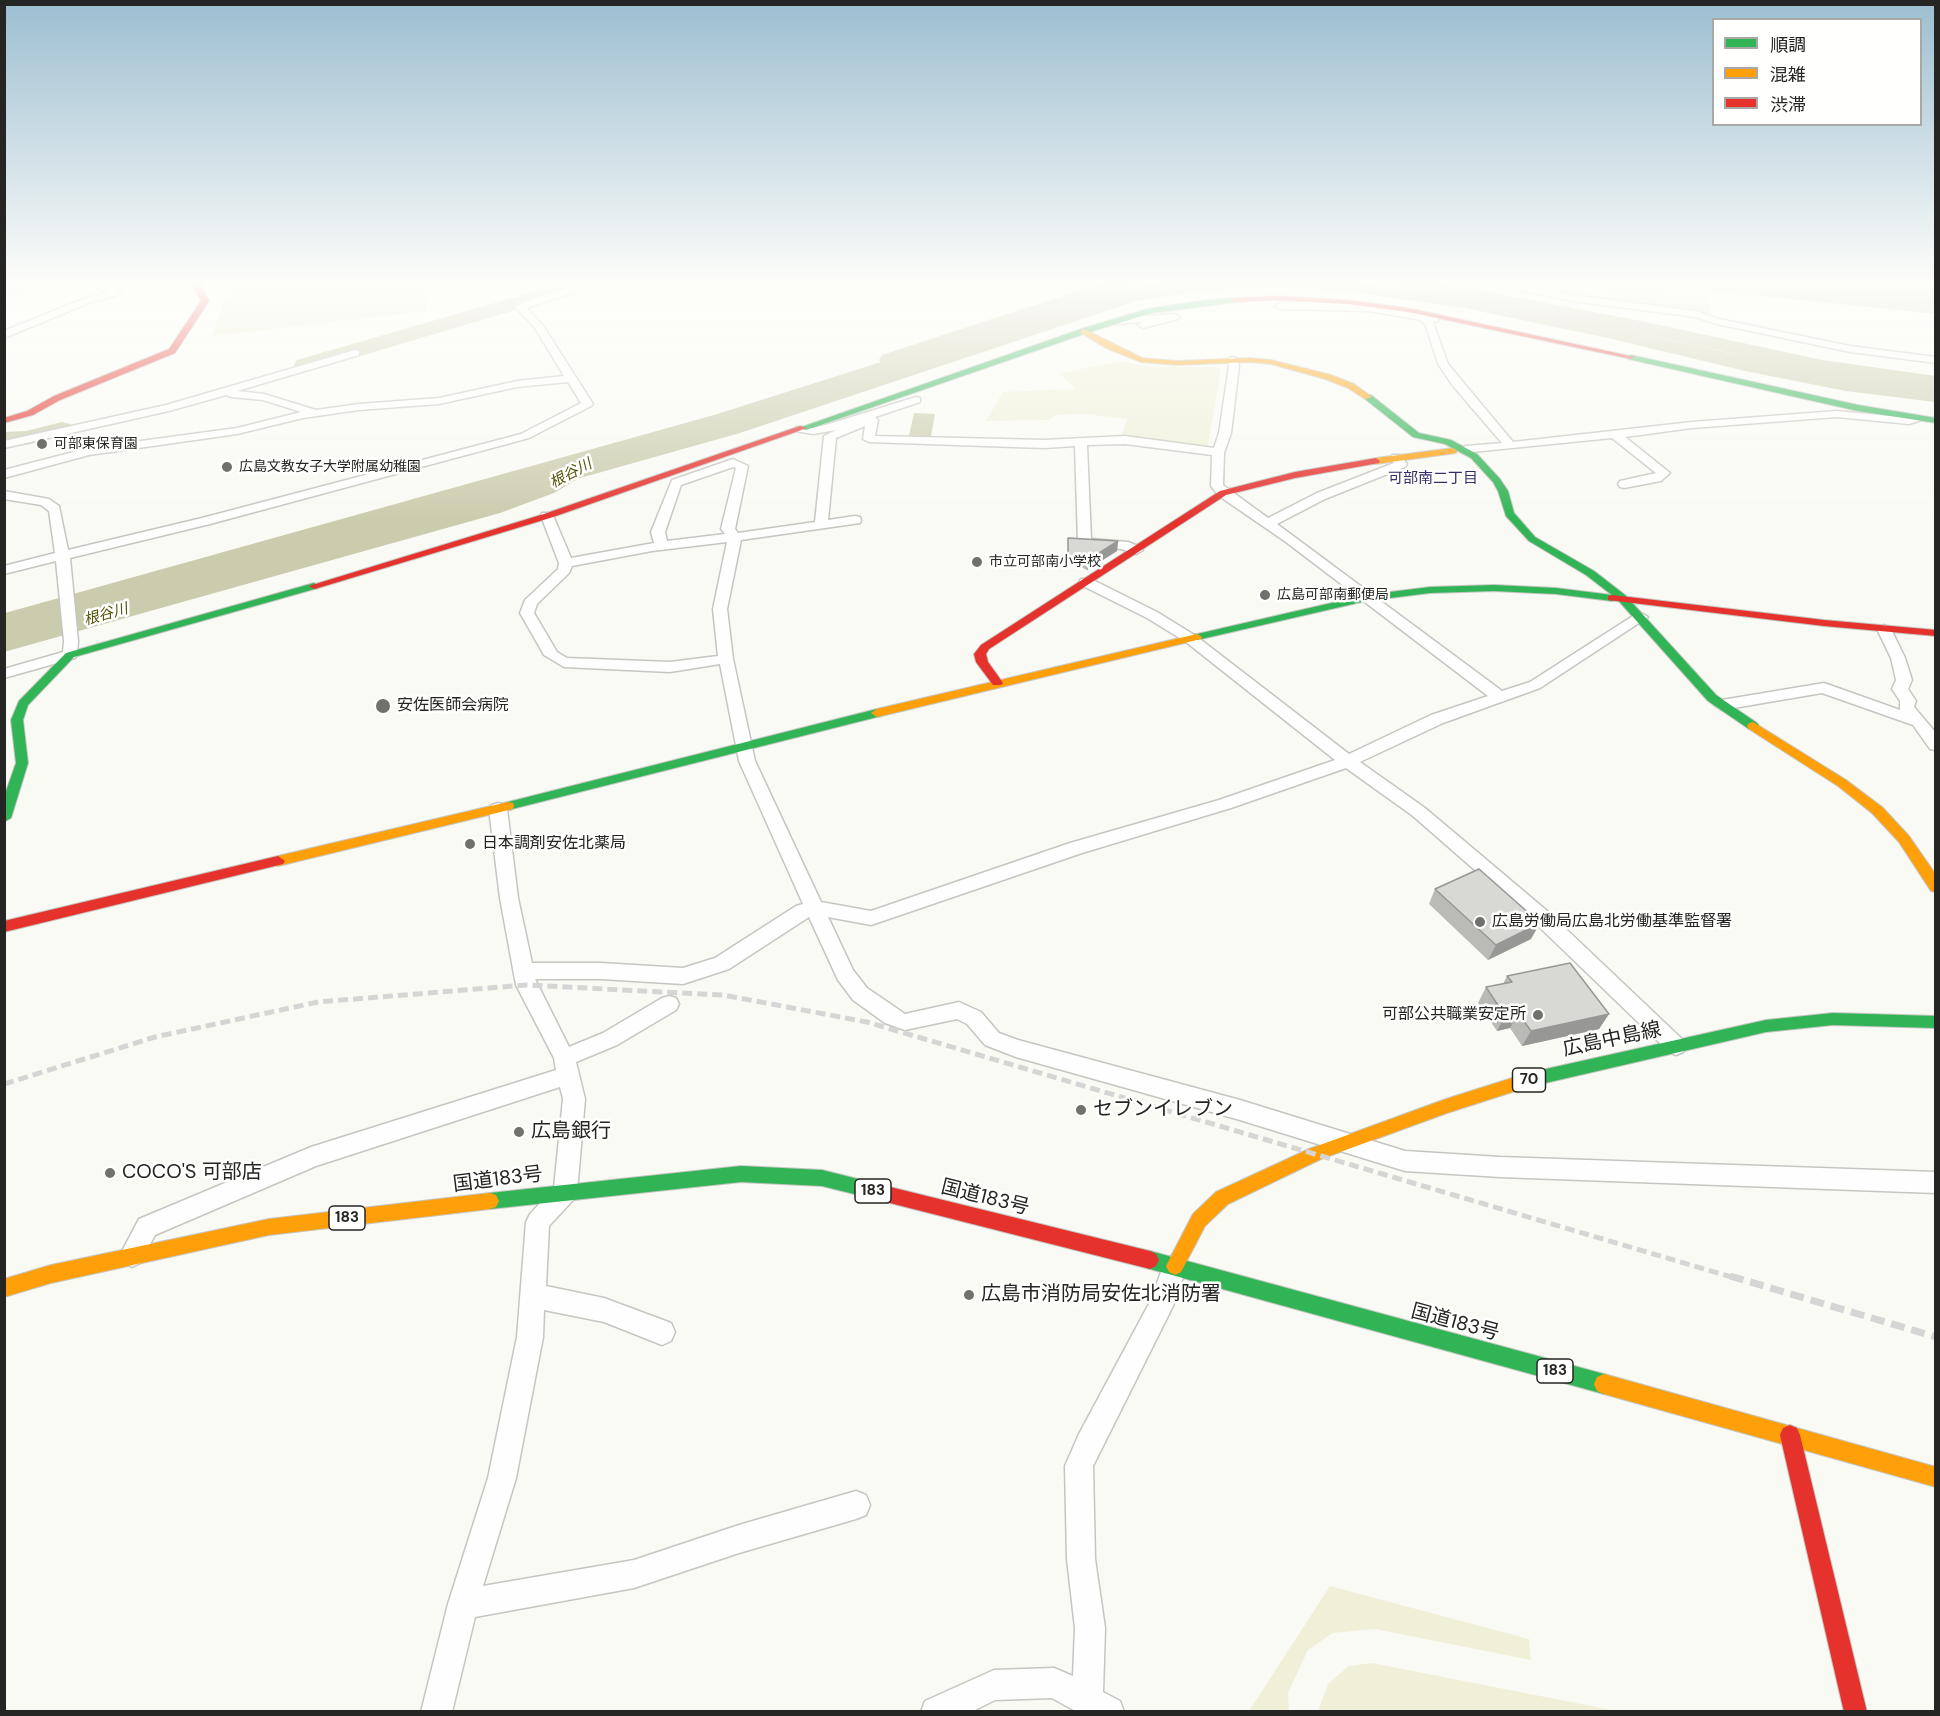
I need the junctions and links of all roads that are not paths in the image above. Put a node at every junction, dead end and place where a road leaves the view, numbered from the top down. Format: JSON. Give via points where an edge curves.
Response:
{"nodes":[{"id":1,"x":147,"y":361,"type":"edge"},
{"id":2,"x":328,"y":361,"type":"edge"},
{"id":3,"x":559,"y":361,"type":"edge"},
{"id":4,"x":997,"y":361,"type":"edge"},
{"id":5,"x":1154,"y":361,"type":"edge"},
{"id":6,"x":1212,"y":361,"type":"edge"},
{"id":7,"x":1232,"y":361,"type":"edge"},
{"id":8,"x":1253,"y":361,"type":"edge"},
{"id":9,"x":1442,"y":361,"type":"edge"},
{"id":10,"x":1645,"y":361,"type":"edge"},
{"id":11,"x":570,"y":379,"type":"junction"},
{"id":12,"x":223,"y":393,"type":"junction"},
{"id":13,"x":916,"y":400,"type":"dead end"},
{"id":14,"x":317,"y":413,"type":"junction"},
{"id":15,"x":867,"y":416,"type":"junction"},
{"id":16,"x":1921,"y":418,"type":"junction"},
{"id":17,"x":4,"y":420,"type":"edge"},
{"id":18,"x":1935,"y":421,"type":"edge"},
{"id":19,"x":800,"y":429,"type":"junction"},
{"id":20,"x":1615,"y":435,"type":"junction"},
{"id":21,"x":1081,"y":444,"type":"junction"},
{"id":22,"x":4,"y":445,"type":"edge"},
{"id":23,"x":1510,"y":445,"type":"junction"},
{"id":24,"x":1466,"y":450,"type":"junction"},
{"id":25,"x":1219,"y":452,"type":"junction"},
{"id":26,"x":1396,"y":458,"type":"junction"},
{"id":27,"x":4,"y":474,"type":"edge"},
{"id":28,"x":1624,"y":484,"type":"dead end"},
{"id":29,"x":1223,"y":493,"type":"junction"},
{"id":30,"x":4,"y":495,"type":"edge"},
{"id":31,"x":547,"y":516,"type":"junction"},
{"id":32,"x":855,"y":520,"type":"dead end"},
{"id":33,"x":1268,"y":523,"type":"junction"},
{"id":34,"x":820,"y":525,"type":"junction"},
{"id":35,"x":735,"y":537,"type":"junction"},
{"id":36,"x":661,"y":546,"type":"junction"},
{"id":37,"x":1136,"y":550,"type":"junction"},
{"id":38,"x":63,"y":557,"type":"junction"},
{"id":39,"x":566,"y":563,"type":"junction"},
{"id":40,"x":4,"y":570,"type":"edge"},
{"id":41,"x":1086,"y":582,"type":"junction"},
{"id":42,"x":1366,"y":597,"type":"junction"},
{"id":43,"x":1621,"y":597,"type":"junction"},
{"id":44,"x":1641,"y":617,"type":"junction"},
{"id":45,"x":1884,"y":629,"type":"junction"},
{"id":46,"x":1935,"y":633,"type":"edge"},
{"id":47,"x":1191,"y":639,"type":"junction"},
{"id":48,"x":71,"y":648,"type":"junction"},
{"id":49,"x":726,"y":659,"type":"junction"},
{"id":50,"x":4,"y":669,"type":"edge"},
{"id":51,"x":4,"y":674,"type":"edge"},
{"id":52,"x":998,"y":683,"type":"junction"},
{"id":53,"x":1500,"y":697,"type":"junction"},
{"id":54,"x":1722,"y":705,"type":"junction"},
{"id":55,"x":1923,"y":720,"type":"edge"},
{"id":56,"x":745,"y":745,"type":"junction"},
{"id":57,"x":1935,"y":745,"type":"edge"},
{"id":58,"x":1348,"y":761,"type":"junction"},
{"id":59,"x":498,"y":809,"type":"junction"},
{"id":60,"x":4,"y":818,"type":"edge"},
{"id":61,"x":1935,"y":887,"type":"edge"},
{"id":62,"x":815,"y":908,"type":"junction"},
{"id":63,"x":4,"y":927,"type":"edge"},
{"id":64,"x":523,"y":971,"type":"junction"},
{"id":65,"x":669,"y":1004,"type":"dead end"},
{"id":66,"x":1935,"y":1022,"type":"edge"},
{"id":67,"x":1676,"y":1046,"type":"junction"},
{"id":68,"x":567,"y":1067,"type":"junction"},
{"id":69,"x":1347,"y":1143,"type":"junction"},
{"id":70,"x":1935,"y":1183,"type":"edge"},
{"id":71,"x":565,"y":1192,"type":"junction"},
{"id":72,"x":131,"y":1257,"type":"junction"},
{"id":73,"x":1175,"y":1266,"type":"junction"},
{"id":74,"x":4,"y":1288,"type":"edge"},
{"id":75,"x":534,"y":1295,"type":"junction"},
{"id":76,"x":662,"y":1332,"type":"dead end"},
{"id":77,"x":1790,"y":1435,"type":"junction"},
{"id":78,"x":1935,"y":1477,"type":"edge"},
{"id":79,"x":856,"y":1505,"type":"dead end"},
{"id":80,"x":463,"y":1605,"type":"junction"},
{"id":81,"x":1098,"y":1706,"type":"edge"},
{"id":82,"x":436,"y":1712,"type":"edge"},
{"id":83,"x":936,"y":1712,"type":"edge"},
{"id":84,"x":1856,"y":1712,"type":"edge"}],
"edges":[{"from":1,"to":17,"type":"main road","via":[[30,413]]},
{"from":2,"to":12,"type":"street"},
{"from":3,"to":11,"type":"street"},
{"from":4,"to":19,"type":"main road"},
{"from":5,"to":6,"type":"main road"},
{"from":7,"to":25,"type":"street","via":[[1225,433]]},
{"from":8,"to":24,"type":"main road","via":[[1271,362],[1351,386],[1416,435]]},
{"from":9,"to":23,"type":"street"},
{"from":10,"to":16,"type":"main road","via":[[1780,392]]},
{"from":11,"to":14,"type":"street","via":[[517,384],[439,400]]},
{"from":11,"to":38,"type":"street","via":[[586,404],[525,436]]},
{"from":12,"to":14,"type":"street","via":[[264,397]]},
{"from":12,"to":22,"type":"street"},
{"from":13,"to":15,"type":"street"},
{"from":14,"to":27,"type":"street","via":[[188,440],[88,452]]},
{"from":15,"to":19,"type":"street","via":[[813,431]]},
{"from":15,"to":21,"type":"street","via":[[872,420],[870,439]]},
{"from":15,"to":34,"type":"street","via":[[864,422],[830,436]]},
{"from":16,"to":18,"type":"main road"},
{"from":16,"to":20,"type":"street","via":[[1909,421],[1837,414],[1692,424]]},
{"from":19,"to":31,"type":"main road"},
{"from":20,"to":23,"type":"street"},
{"from":20,"to":28,"type":"street","via":[[1664,473]]},
{"from":21,"to":25,"type":"street","via":[[1125,440]]},
{"from":21,"to":37,"type":"street","via":[[1085,542]]},
{"from":23,"to":24,"type":"street"},
{"from":24,"to":26,"type":"main road"},
{"from":24,"to":43,"type":"main road","via":[[1497,481],[1509,514],[1532,539],[1590,573]]},
{"from":25,"to":29,"type":"street","via":[[1217,486]]},
{"from":26,"to":29,"type":"main road"},
{"from":26,"to":33,"type":"street","via":[[1401,464],[1321,496]]},
{"from":29,"to":33,"type":"street"},
{"from":29,"to":37,"type":"main road"},
{"from":30,"to":38,"type":"street","via":[[35,499],[55,508]]},
{"from":31,"to":39,"type":"street"},
{"from":31,"to":48,"type":"main road","via":[[391,564]]},
{"from":32,"to":34,"type":"street"},
{"from":33,"to":42,"type":"street"},
{"from":34,"to":35,"type":"street"},
{"from":35,"to":36,"type":"street"},
{"from":35,"to":36,"type":"street","via":[[728,529],[742,466],[733,463],[675,483],[658,532]]},
{"from":35,"to":49,"type":"street","via":[[720,609]]},
{"from":36,"to":39,"type":"street"},
{"from":37,"to":41,"type":"main road"},
{"from":38,"to":40,"type":"street"},
{"from":38,"to":48,"type":"street"},
{"from":39,"to":49,"type":"street","via":[[564,570],[530,603],[526,613],[551,655],[564,662],[670,667]]},
{"from":41,"to":47,"type":"street"},
{"from":41,"to":52,"type":"main road","via":[[985,647],[980,654],[982,662]]},
{"from":42,"to":43,"type":"main road","via":[[1494,588]]},
{"from":42,"to":47,"type":"main road"},
{"from":42,"to":53,"type":"street"},
{"from":43,"to":44,"type":"main road"},
{"from":43,"to":45,"type":"main road"},
{"from":44,"to":53,"type":"street","via":[[1535,686]]},
{"from":44,"to":54,"type":"main road"},
{"from":45,"to":46,"type":"main road"},
{"from":45,"to":55,"type":"street","via":[[1898,658],[1904,680],[1900,689],[1908,702],[1906,707]]},
{"from":47,"to":52,"type":"main road"},
{"from":47,"to":58,"type":"street"},
{"from":48,"to":50,"type":"street"},
{"from":48,"to":51,"type":"street"},
{"from":48,"to":60,"type":"main road","via":[[23,704],[17,720],[22,763]]},
{"from":49,"to":56,"type":"street"},
{"from":52,"to":56,"type":"main road"},
{"from":53,"to":58,"type":"street","via":[[1437,719]]},
{"from":54,"to":55,"type":"street","via":[[1824,688]]},
{"from":54,"to":61,"type":"main road","via":[[1877,810],[1904,839]]},
{"from":55,"to":57,"type":"street"},
{"from":56,"to":59,"type":"main road"},
{"from":56,"to":62,"type":"street","via":[[753,778]]},
{"from":58,"to":62,"type":"street","via":[[872,918]]},
{"from":58,"to":67,"type":"street","via":[[1419,812],[1539,915]]},
{"from":59,"to":63,"type":"main road"},
{"from":59,"to":64,"type":"street"},
{"from":62,"to":64,"type":"street","via":[[802,911],[722,964],[683,976]]},
{"from":62,"to":69,"type":"street","via":[[845,974],[860,994],[892,1017],[905,1022],[959,1010],[974,1018],[993,1039],[1016,1048]]},
{"from":64,"to":68,"type":"street","via":[[526,985]]},
{"from":65,"to":68,"type":"street"},
{"from":66,"to":67,"type":"main road","name":"広島中島線","number":"70","via":[[1833,1019],[1766,1026]]},
{"from":67,"to":69,"type":"main road","name":"広島中島線","number":"70","via":[[1548,1074]]},
{"from":68,"to":71,"type":"street","via":[[574,1099]]},
{"from":68,"to":72,"type":"street","via":[[464,1107],[311,1157],[147,1227]]},
{"from":69,"to":70,"type":"street","via":[[1405,1161]]},
{"from":69,"to":73,"type":"main road","name":"広島中島線","number":"70","via":[[1222,1197],[1199,1220]]},
{"from":71,"to":72,"type":"main road","name":"国道183号","number":"183","via":[[269,1227]]},
{"from":71,"to":73,"type":"main road","name":"国道183号","number":"183","via":[[741,1174],[822,1178]]},
{"from":71,"to":75,"type":"street","via":[[538,1222]]},
{"from":72,"to":74,"type":"main road","name":"国道183号","number":"183"},
{"from":73,"to":77,"type":"main road","name":"国道183号","number":"183"},
{"from":73,"to":81,"type":"street","via":[[1161,1306],[1079,1466],[1081,1559]]},
{"from":75,"to":76,"type":"street","via":[[604,1310]]},
{"from":75,"to":80,"type":"street","via":[[530,1337],[502,1478]]},
{"from":77,"to":78,"type":"main road","name":"国道183号","number":"183"},
{"from":77,"to":84,"type":"main road"},
{"from":79,"to":80,"type":"street","via":[[634,1574]]},
{"from":80,"to":82,"type":"street"},
{"from":81,"to":83,"type":"street","via":[[1054,1683],[994,1685]]}]}
